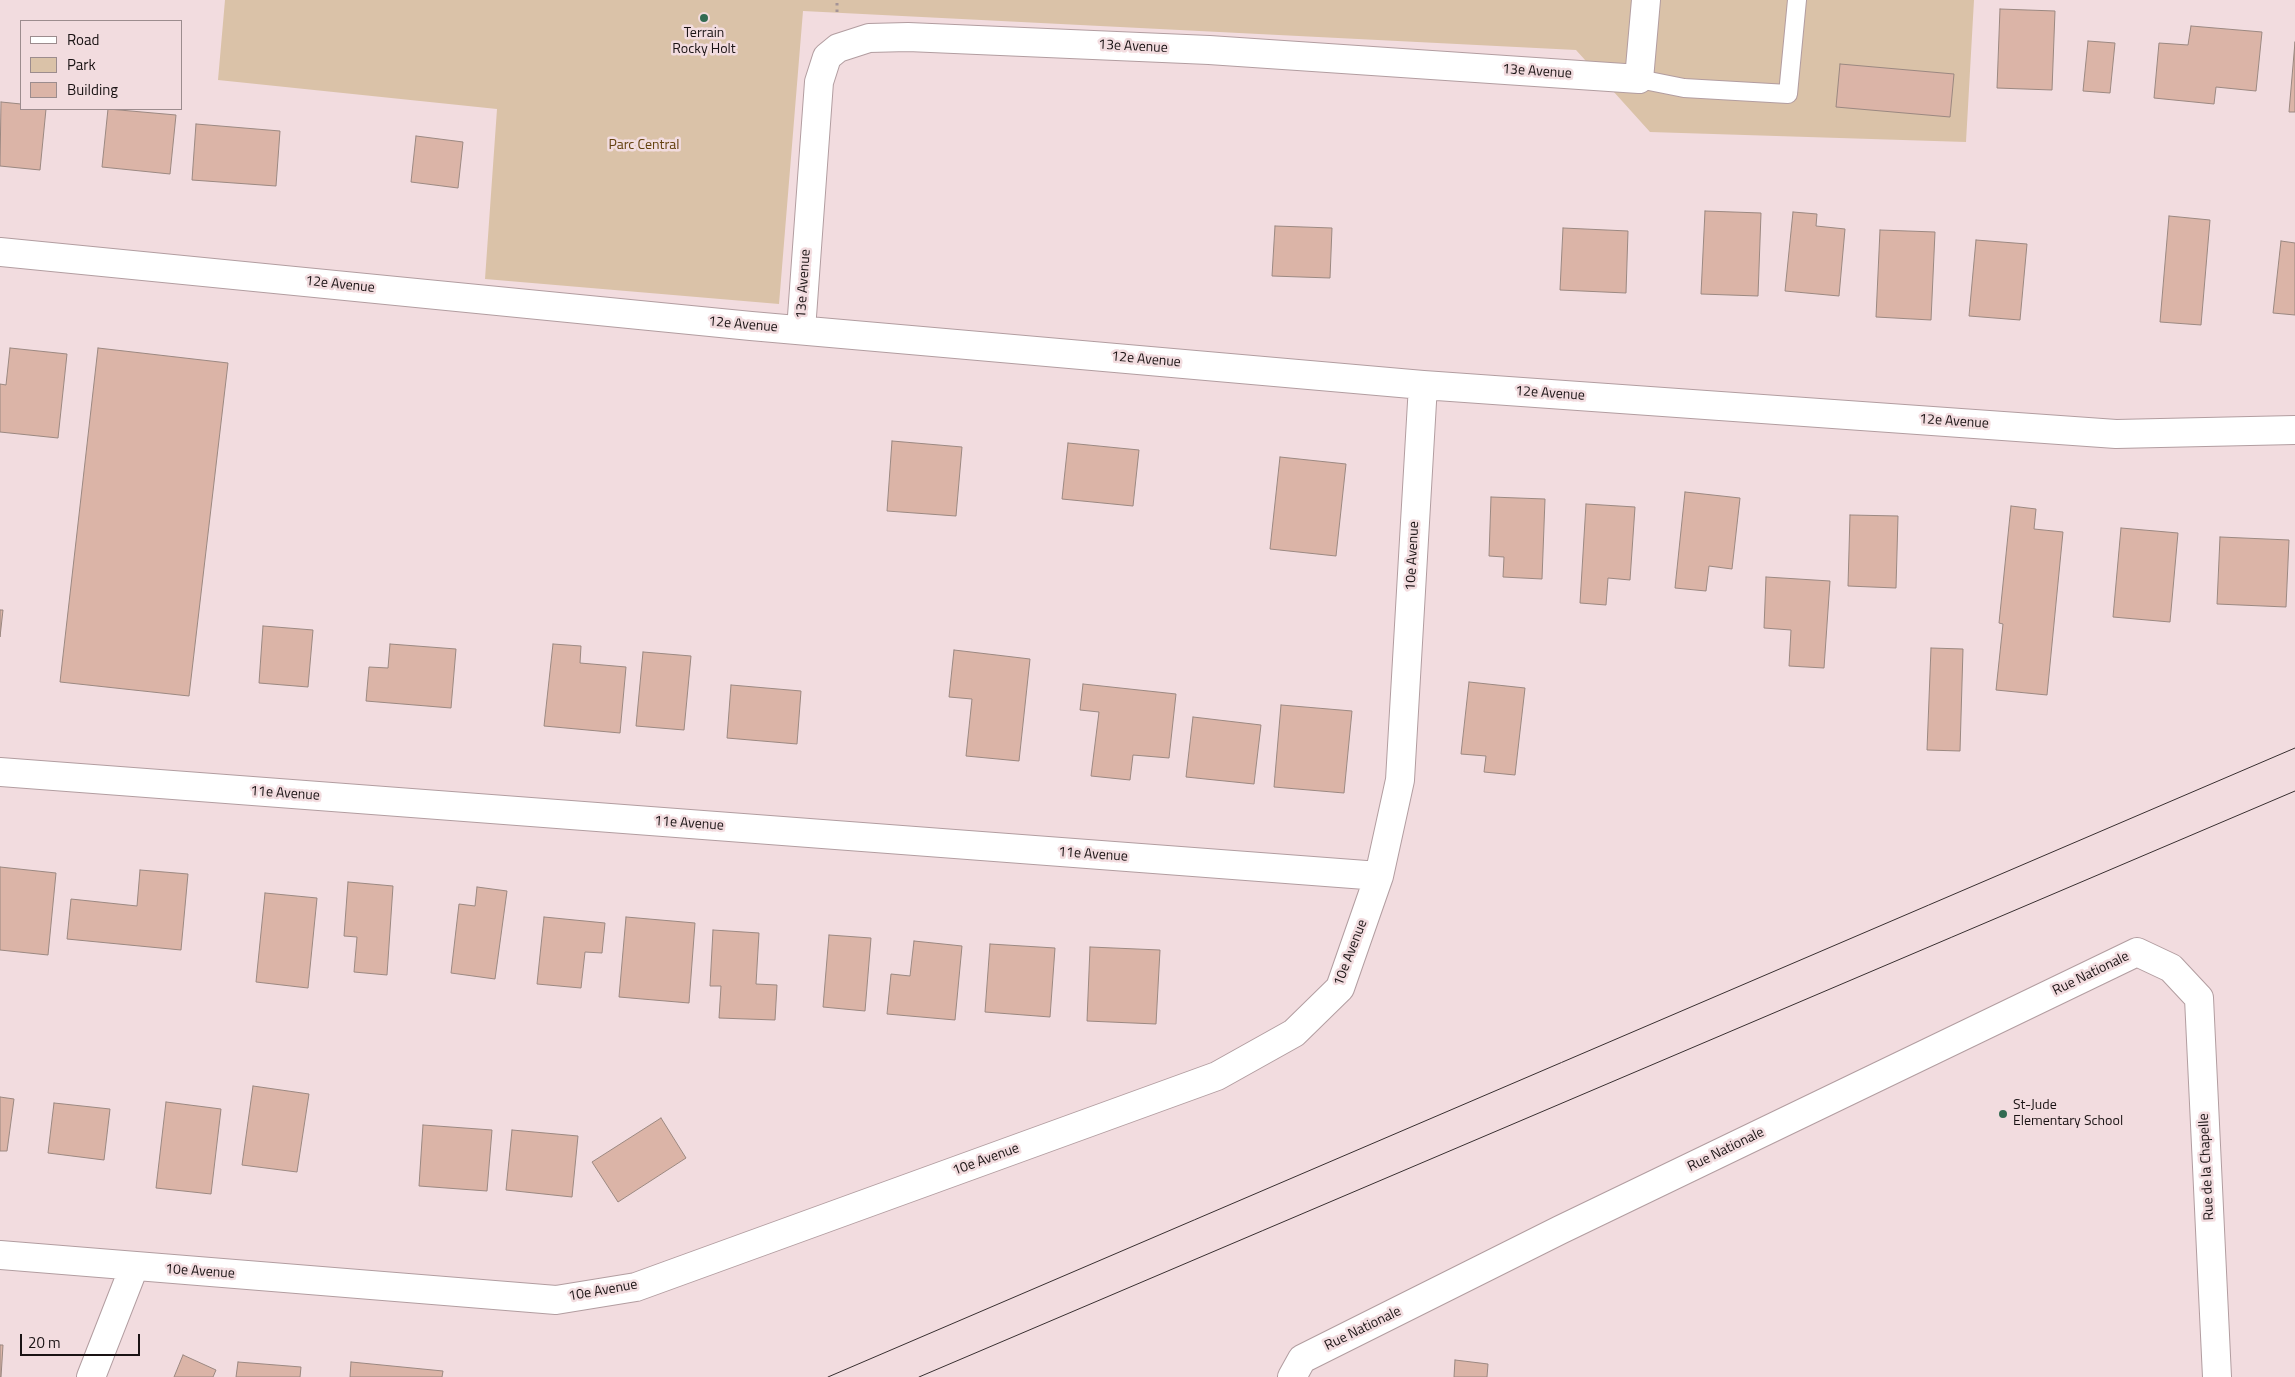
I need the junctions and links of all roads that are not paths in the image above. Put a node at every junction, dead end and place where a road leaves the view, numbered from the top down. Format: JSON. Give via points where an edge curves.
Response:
{"nodes":[{"id":1,"x":1646,"y":0,"type":"edge"},
{"id":2,"x":1797,"y":0,"type":"edge"},
{"id":3,"x":1639,"y":79,"type":"junction"},
{"id":4,"x":0,"y":252,"type":"edge"},
{"id":5,"x":801,"y":330,"type":"junction"},
{"id":6,"x":1423,"y":385,"type":"junction"},
{"id":7,"x":2295,"y":430,"type":"edge"},
{"id":8,"x":0,"y":772,"type":"edge"},
{"id":9,"x":1379,"y":876,"type":"junction"},
{"id":10,"x":2171,"y":968,"type":"joint"},
{"id":11,"x":0,"y":1255,"type":"edge"},
{"id":12,"x":134,"y":1267,"type":"junction"},
{"id":13,"x":91,"y":1377,"type":"edge"},
{"id":14,"x":1292,"y":1377,"type":"edge"},
{"id":15,"x":2217,"y":1377,"type":"edge"}],
"edges":[{"from":1,"to":3,"type":"street"},
{"from":2,"to":3,"type":"lane","via":[[1788,94],[1684,88]]},
{"from":3,"to":5,"type":"street","name":"13e Avenue","via":[[1209,50],[908,36],[868,38],[838,48],[827,57],[819,82]]},
{"from":4,"to":5,"type":"street","name":"12e Avenue"},
{"from":5,"to":6,"type":"street","name":"12e Avenue"},
{"from":6,"to":7,"type":"street","name":"12e Avenue","via":[[2116,434]]},
{"from":6,"to":9,"type":"street","name":"10e Avenue","via":[[1400,780]]},
{"from":8,"to":9,"type":"street","name":"11e Avenue"},
{"from":9,"to":12,"type":"street","name":"10e Avenue","via":[[1340,988],[1294,1033],[1217,1076],[636,1287],[556,1300]]},
{"from":10,"to":14,"type":"street","name":"Rue Nationale","via":[[2136,952],[1560,1230],[1302,1359]]},
{"from":10,"to":15,"type":"street","name":"Rue de la Chapelle","via":[[2199,998]]},
{"from":11,"to":12,"type":"street","name":"10e Avenue"},
{"from":12,"to":13,"type":"street"}]}
